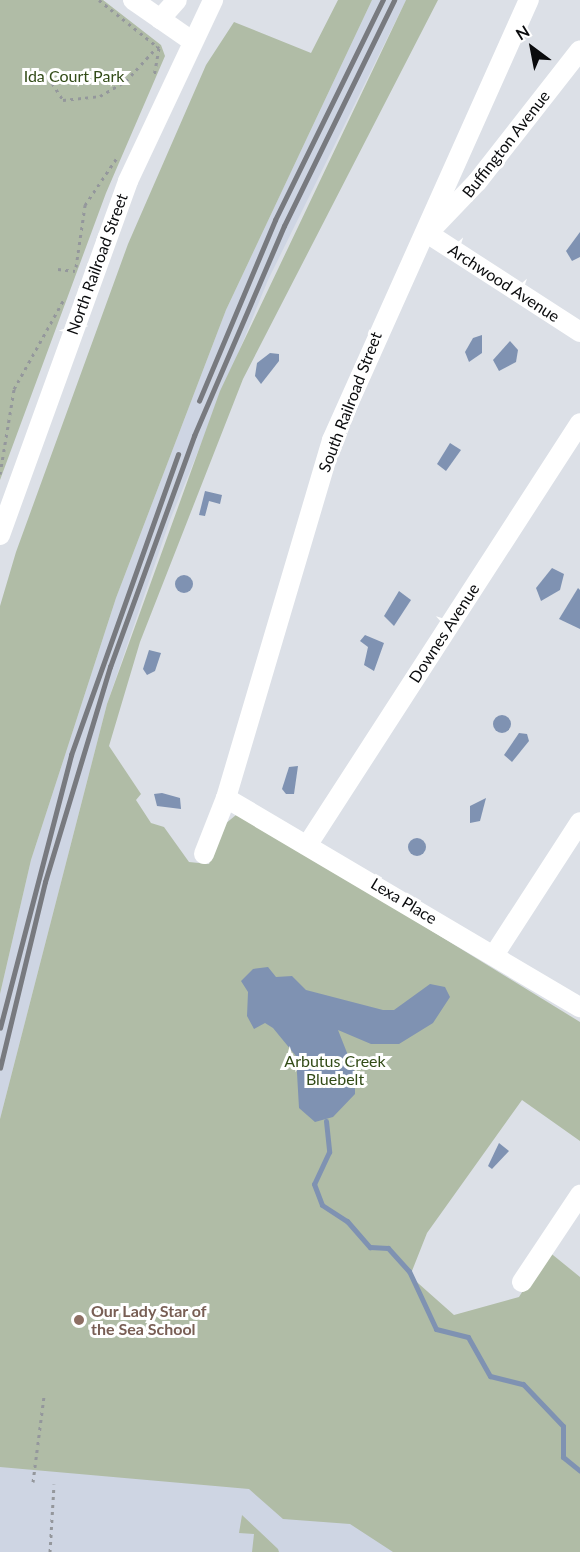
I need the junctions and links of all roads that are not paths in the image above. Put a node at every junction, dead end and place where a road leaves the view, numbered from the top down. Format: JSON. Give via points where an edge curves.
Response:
{"nodes":[{"id":1,"x":133,"y":0,"type":"edge"},
{"id":2,"x":177,"y":0,"type":"edge"},
{"id":3,"x":213,"y":0,"type":"edge"},
{"id":4,"x":529,"y":0,"type":"edge"},
{"id":5,"x":160,"y":19,"type":"junction"},
{"id":6,"x":192,"y":41,"type":"junction"},
{"id":7,"x":580,"y":50,"type":"edge"},
{"id":8,"x":427,"y":233,"type":"junction"},
{"id":9,"x":580,"y":332,"type":"edge"},
{"id":10,"x":580,"y":423,"type":"edge"},
{"id":11,"x":4,"y":508,"type":"edge"},
{"id":12,"x":0,"y":535,"type":"edge"},
{"id":13,"x":226,"y":798,"type":"junction"},
{"id":14,"x":580,"y":822,"type":"edge"},
{"id":15,"x":308,"y":844,"type":"junction"},
{"id":16,"x":204,"y":855,"type":"dead end"},
{"id":17,"x":494,"y":955,"type":"junction"},
{"id":18,"x":580,"y":1007,"type":"edge"},
{"id":19,"x":580,"y":1196,"type":"edge"},
{"id":20,"x":522,"y":1282,"type":"dead end"}],
"edges":[{"from":1,"to":5,"type":"street"},
{"from":2,"to":5,"type":"street"},
{"from":3,"to":6,"type":"street","name":"North Railroad Street"},
{"from":4,"to":8,"type":"street","name":"South Railroad Street","via":[[461,145]]},
{"from":5,"to":6,"type":"street"},
{"from":6,"to":11,"type":"street","name":"North Railroad Street","via":[[128,181]]},
{"from":7,"to":8,"type":"street","name":"Buffington Avenue","via":[[477,182]]},
{"from":8,"to":9,"type":"street","name":"Archwood Avenue"},
{"from":8,"to":13,"type":"street","name":"South Railroad Street","via":[[400,278],[332,440]]},
{"from":10,"to":15,"type":"street","name":"Downes Avenue"},
{"from":11,"to":12,"type":"street","name":"North Railroad Street"},
{"from":13,"to":15,"type":"street","name":"Lexa Place"},
{"from":13,"to":16,"type":"street","name":"South Railroad Street"},
{"from":14,"to":17,"type":"street"},
{"from":15,"to":17,"type":"street","name":"Lexa Place"},
{"from":17,"to":18,"type":"street","name":"Lexa Place"},
{"from":19,"to":20,"type":"street"}]}
